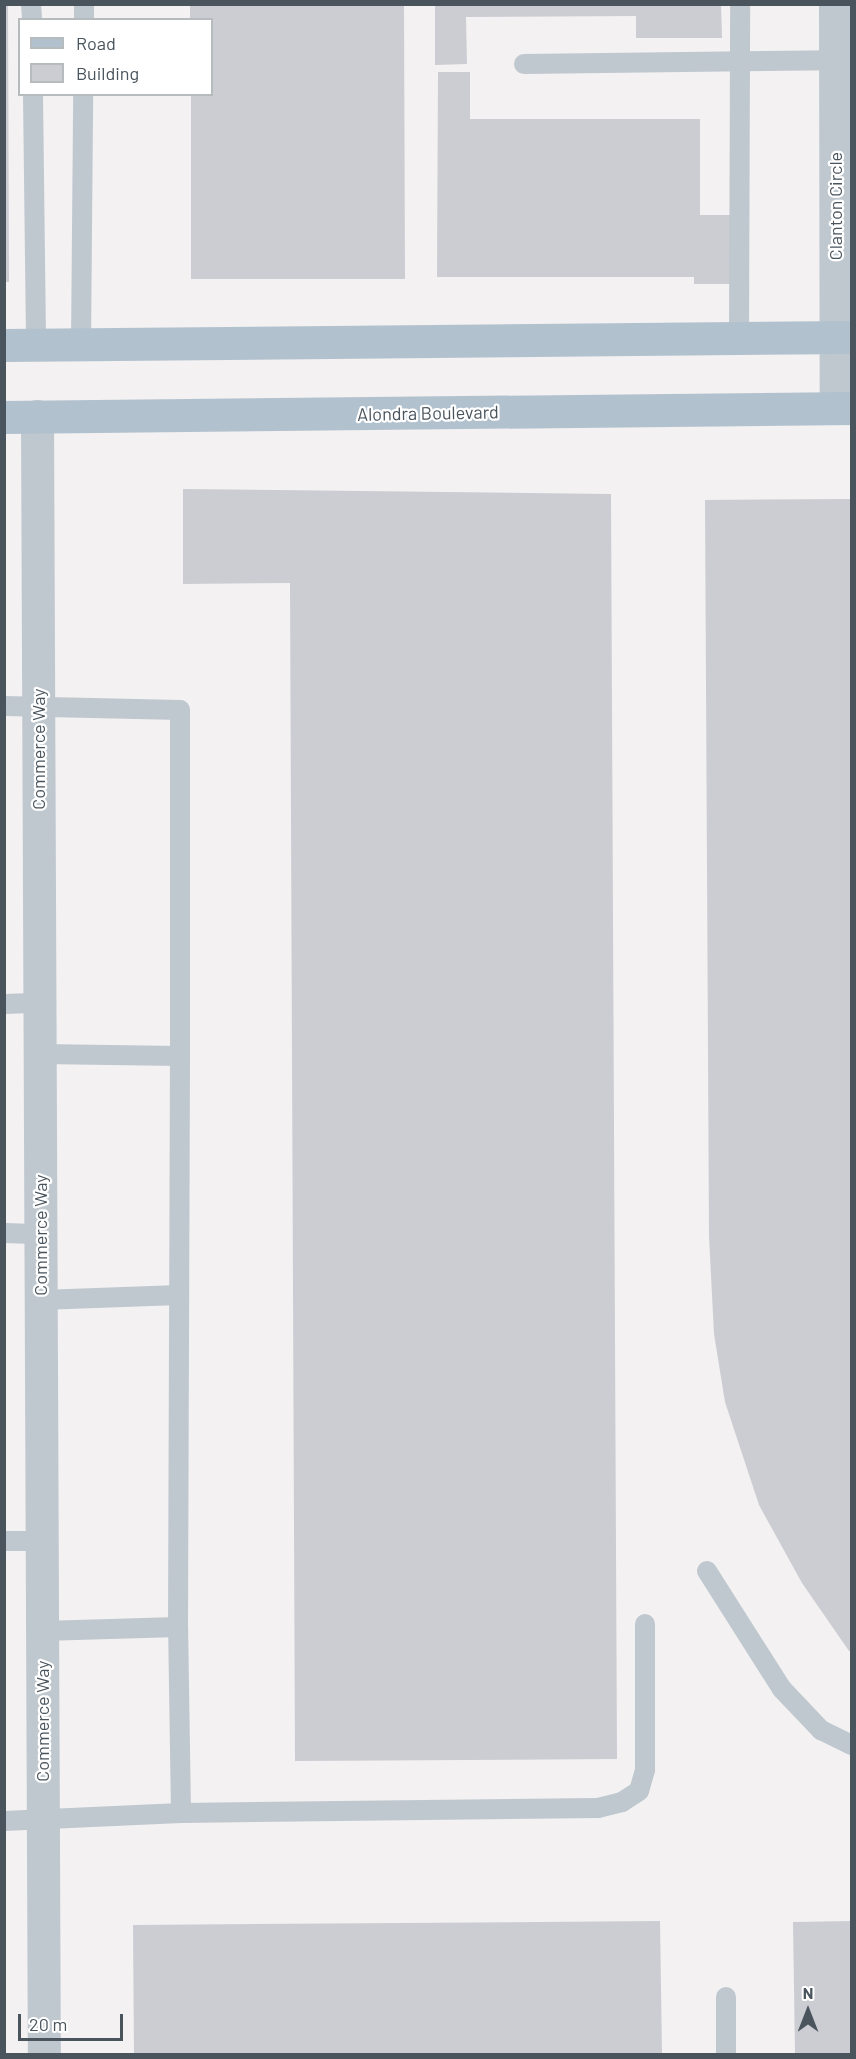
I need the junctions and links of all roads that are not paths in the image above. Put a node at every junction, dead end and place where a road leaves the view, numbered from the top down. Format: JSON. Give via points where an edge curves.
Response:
{"nodes":[{"id":1,"x":740,"y":4,"type":"edge"},
{"id":2,"x":835,"y":4,"type":"edge"},
{"id":3,"x":740,"y":61,"type":"junction"},
{"id":4,"x":524,"y":64,"type":"dead end"},
{"id":5,"x":841,"y":75,"type":"edge"},
{"id":6,"x":33,"y":96,"type":"edge"},
{"id":7,"x":83,"y":96,"type":"edge"},
{"id":8,"x":843,"y":337,"type":"edge"},
{"id":9,"x":739,"y":339,"type":"junction"},
{"id":10,"x":20,"y":345,"type":"edge"},
{"id":11,"x":81,"y":345,"type":"junction"},
{"id":12,"x":844,"y":408,"type":"edge"},
{"id":13,"x":37,"y":416,"type":"junction"},
{"id":14,"x":4,"y":417,"type":"edge"},
{"id":15,"x":4,"y":706,"type":"edge"},
{"id":16,"x":38,"y":708,"type":"junction"},
{"id":17,"x":40,"y":1003,"type":"junction"},
{"id":18,"x":4,"y":1004,"type":"edge"},
{"id":19,"x":40,"y":1054,"type":"junction"},
{"id":20,"x":180,"y":1056,"type":"junction"},
{"id":21,"x":4,"y":1233,"type":"edge"},
{"id":22,"x":40,"y":1234,"type":"junction"},
{"id":23,"x":179,"y":1295,"type":"junction"},
{"id":24,"x":40,"y":1300,"type":"junction"},
{"id":25,"x":4,"y":1541,"type":"edge"},
{"id":26,"x":42,"y":1541,"type":"junction"},
{"id":27,"x":707,"y":1570,"type":"dead end"},
{"id":28,"x":645,"y":1624,"type":"dead end"},
{"id":29,"x":178,"y":1627,"type":"junction"},
{"id":30,"x":42,"y":1631,"type":"junction"},
{"id":31,"x":852,"y":1745,"type":"edge"},
{"id":32,"x":181,"y":1813,"type":"junction"},
{"id":33,"x":43,"y":1820,"type":"junction"},
{"id":34,"x":4,"y":1821,"type":"edge"},
{"id":35,"x":726,"y":1997,"type":"dead end"},
{"id":36,"x":44,"y":2055,"type":"edge"},
{"id":37,"x":726,"y":2055,"type":"edge"}],
"edges":[{"from":1,"to":3,"type":"lane"},
{"from":2,"to":5,"type":"street","name":"Clanton Circle"},
{"from":3,"to":4,"type":"lane"},
{"from":3,"to":5,"type":"lane"},
{"from":3,"to":9,"type":"lane"},
{"from":5,"to":8,"type":"street","name":"Clanton Circle"},
{"from":6,"to":10,"type":"lane"},
{"from":7,"to":11,"type":"lane"},
{"from":8,"to":9,"type":"main road"},
{"from":8,"to":12,"type":"street","name":"Clanton Circle"},
{"from":9,"to":11,"type":"main road"},
{"from":10,"to":11,"type":"main road"},
{"from":12,"to":13,"type":"main road","name":"Alondra Boulevard"},
{"from":13,"to":14,"type":"main road","name":"Alondra Boulevard"},
{"from":13,"to":16,"type":"street","name":"Commerce Way"},
{"from":15,"to":16,"type":"lane"},
{"from":16,"to":17,"type":"street","name":"Commerce Way"},
{"from":16,"to":20,"type":"lane","via":[[180,710]]},
{"from":17,"to":18,"type":"lane"},
{"from":17,"to":19,"type":"street","name":"Commerce Way"},
{"from":19,"to":20,"type":"lane"},
{"from":19,"to":22,"type":"street","name":"Commerce Way"},
{"from":20,"to":23,"type":"lane"},
{"from":21,"to":22,"type":"lane"},
{"from":22,"to":24,"type":"street","name":"Commerce Way"},
{"from":23,"to":24,"type":"lane"},
{"from":23,"to":29,"type":"lane"},
{"from":24,"to":26,"type":"street","name":"Commerce Way"},
{"from":25,"to":26,"type":"lane"},
{"from":26,"to":30,"type":"street","name":"Commerce Way"},
{"from":27,"to":31,"type":"lane","via":[[782,1689],[821,1730]]},
{"from":28,"to":32,"type":"lane","via":[[645,1770],[639,1791],[622,1802],[598,1809]]},
{"from":29,"to":30,"type":"lane"},
{"from":29,"to":32,"type":"lane"},
{"from":30,"to":33,"type":"street","name":"Commerce Way"},
{"from":32,"to":33,"type":"lane"},
{"from":33,"to":34,"type":"lane"},
{"from":33,"to":36,"type":"street","name":"Commerce Way"},
{"from":35,"to":37,"type":"lane"}]}
